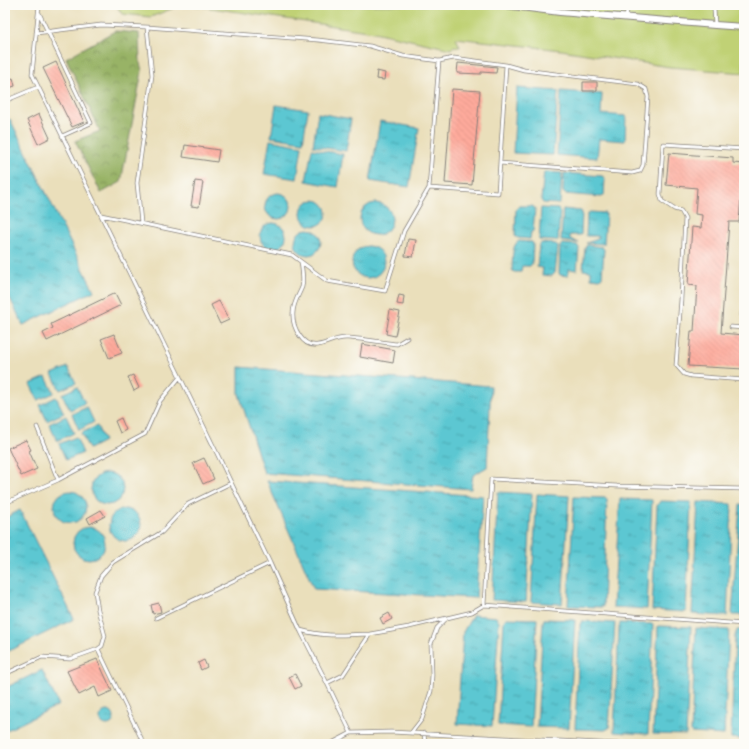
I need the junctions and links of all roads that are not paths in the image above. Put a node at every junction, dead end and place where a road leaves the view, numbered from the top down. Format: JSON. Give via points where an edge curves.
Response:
{"nodes":[{"id":1,"x":39,"y":5,"type":"edge"},
{"id":2,"x":505,"y":5,"type":"edge"},
{"id":3,"x":628,"y":5,"type":"edge"},
{"id":4,"x":715,"y":5,"type":"edge"},
{"id":5,"x":549,"y":8,"type":"edge"},
{"id":6,"x":38,"y":11,"type":"junction"},
{"id":7,"x":626,"y":17,"type":"junction"},
{"id":8,"x":715,"y":26,"type":"junction"},
{"id":9,"x":147,"y":27,"type":"junction"},
{"id":10,"x":744,"y":27,"type":"edge"},
{"id":11,"x":49,"y":32,"type":"junction"},
{"id":12,"x":36,"y":33,"type":"junction"},
{"id":13,"x":439,"y":61,"type":"junction"},
{"id":14,"x":506,"y":65,"type":"junction"},
{"id":15,"x":38,"y":87,"type":"junction"},
{"id":16,"x":5,"y":101,"type":"edge"},
{"id":17,"x":62,"y":136,"type":"junction"},
{"id":18,"x":744,"y":149,"type":"edge"},
{"id":19,"x":500,"y":163,"type":"junction"},
{"id":20,"x":429,"y":188,"type":"junction"},
{"id":21,"x":101,"y":215,"type":"junction"},
{"id":22,"x":141,"y":223,"type":"junction"},
{"id":23,"x":301,"y":262,"type":"junction"},
{"id":24,"x":744,"y":286,"type":"edge"},
{"id":25,"x":731,"y":327,"type":"dead end"},
{"id":26,"x":742,"y":328,"type":"edge"},
{"id":27,"x":407,"y":338,"type":"dead end"},
{"id":28,"x":180,"y":377,"type":"junction"},
{"id":29,"x":744,"y":380,"type":"edge"},
{"id":30,"x":37,"y":427,"type":"dead end"},
{"id":31,"x":58,"y":480,"type":"junction"},
{"id":32,"x":231,"y":483,"type":"junction"},
{"id":33,"x":744,"y":489,"type":"edge"},
{"id":34,"x":5,"y":503,"type":"edge"},
{"id":35,"x":270,"y":563,"type":"junction"},
{"id":36,"x":484,"y":605,"type":"junction"},
{"id":37,"x":156,"y":618,"type":"dead end"},
{"id":38,"x":447,"y":618,"type":"junction"},
{"id":39,"x":744,"y":624,"type":"edge"},
{"id":40,"x":300,"y":630,"type":"junction"},
{"id":41,"x":370,"y":634,"type":"junction"},
{"id":42,"x":98,"y":649,"type":"junction"},
{"id":43,"x":5,"y":674,"type":"edge"},
{"id":44,"x":328,"y":683,"type":"junction"},
{"id":45,"x":351,"y":733,"type":"junction"},
{"id":46,"x":411,"y":733,"type":"junction"},
{"id":47,"x":424,"y":733,"type":"junction"},
{"id":48,"x":144,"y":744,"type":"edge"},
{"id":49,"x":330,"y":744,"type":"edge"},
{"id":50,"x":425,"y":744,"type":"edge"},
{"id":51,"x":619,"y":744,"type":"edge"}],
"edges":[{"from":1,"to":6,"type":"lane"},
{"from":2,"to":5,"type":"street"},
{"from":3,"to":7,"type":"lane"},
{"from":4,"to":8,"type":"lane"},
{"from":5,"to":7,"type":"street"},
{"from":6,"to":11,"type":"lane"},
{"from":6,"to":12,"type":"lane"},
{"from":7,"to":8,"type":"street"},
{"from":8,"to":10,"type":"street"},
{"from":9,"to":11,"type":"lane","via":[[101,25]]},
{"from":9,"to":13,"type":"lane","via":[[370,46],[403,56]]},
{"from":9,"to":22,"type":"lane","via":[[152,75],[137,183]]},
{"from":11,"to":12,"type":"lane"},
{"from":11,"to":17,"type":"lane","via":[[91,123]]},
{"from":12,"to":15,"type":"lane","via":[[32,74]]},
{"from":13,"to":14,"type":"lane","via":[[454,58]]},
{"from":13,"to":20,"type":"lane"},
{"from":14,"to":19,"type":"lane"},
{"from":14,"to":19,"type":"lane","via":[[524,70],[638,84],[646,90],[648,97],[643,165],[640,171],[632,173]]},
{"from":15,"to":16,"type":"lane"},
{"from":15,"to":17,"type":"lane"},
{"from":17,"to":21,"type":"lane"},
{"from":18,"to":29,"type":"lane","via":[[663,144],[660,194],[662,201],[681,211],[686,218],[676,364],[684,374],[691,376]]},
{"from":19,"to":20,"type":"lane","via":[[498,193]]},
{"from":20,"to":23,"type":"lane","via":[[404,230],[385,291],[326,281]]},
{"from":21,"to":22,"type":"lane"},
{"from":21,"to":28,"type":"lane"},
{"from":22,"to":23,"type":"lane","via":[[292,256]]},
{"from":23,"to":27,"type":"lane","via":[[302,286],[293,313],[299,335],[306,342],[317,345],[333,339],[347,338],[397,344]]},
{"from":24,"to":26,"type":"lane"},
{"from":25,"to":26,"type":"lane"},
{"from":28,"to":31,"type":"lane","via":[[160,401],[145,434]]},
{"from":28,"to":32,"type":"lane"},
{"from":30,"to":31,"type":"lane"},
{"from":31,"to":34,"type":"lane"},
{"from":32,"to":35,"type":"lane"},
{"from":32,"to":42,"type":"lane","via":[[188,504],[162,532],[113,562],[101,576],[95,592],[105,636],[102,646]]},
{"from":33,"to":36,"type":"lane","via":[[617,486],[491,479]]},
{"from":35,"to":37,"type":"lane"},
{"from":35,"to":40,"type":"lane"},
{"from":36,"to":38,"type":"lane","via":[[472,612]]},
{"from":36,"to":39,"type":"lane"},
{"from":38,"to":41,"type":"lane"},
{"from":38,"to":46,"type":"lane","via":[[437,628],[430,644],[431,691],[422,719]]},
{"from":40,"to":41,"type":"lane","via":[[331,636]]},
{"from":40,"to":44,"type":"lane"},
{"from":41,"to":44,"type":"lane","via":[[343,675]]},
{"from":42,"to":43,"type":"lane","via":[[70,659],[42,657]]},
{"from":42,"to":48,"type":"lane"},
{"from":44,"to":45,"type":"lane"},
{"from":45,"to":46,"type":"lane"},
{"from":45,"to":49,"type":"lane"},
{"from":46,"to":47,"type":"lane"},
{"from":47,"to":50,"type":"lane"},
{"from":47,"to":51,"type":"lane"}]}
